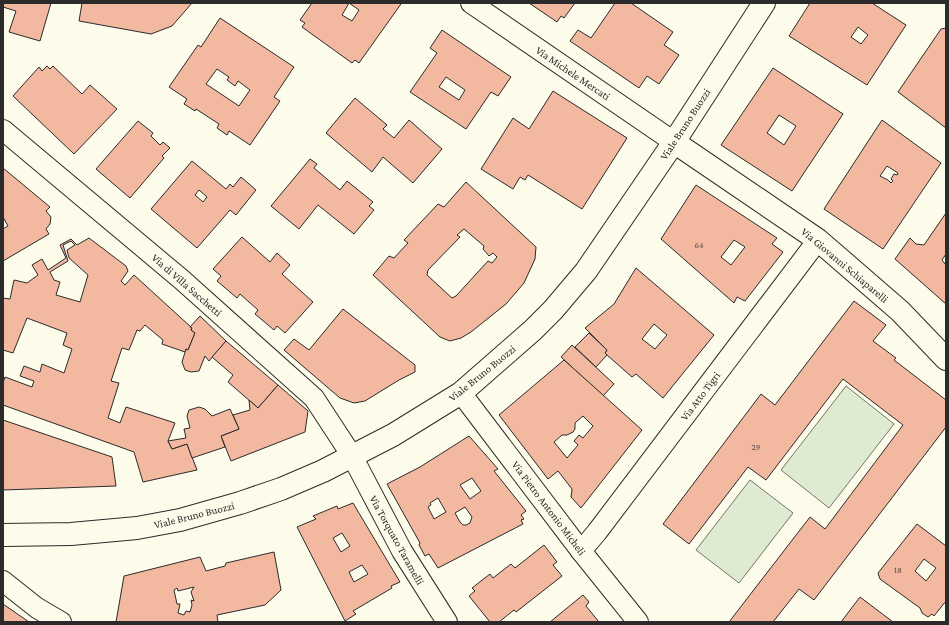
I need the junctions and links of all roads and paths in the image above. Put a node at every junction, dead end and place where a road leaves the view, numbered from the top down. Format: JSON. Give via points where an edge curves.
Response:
{"nodes":[{"id":1,"x":471,"y":3,"type":"edge"},
{"id":2,"x":764,"y":3,"type":"edge"},
{"id":3,"x":3,"y":130,"type":"edge"},
{"id":4,"x":674,"y":142,"type":"junction"},
{"id":5,"x":818,"y":240,"type":"junction"},
{"id":6,"x":946,"y":359,"type":"edge"},
{"id":7,"x":461,"y":393,"type":"junction"},
{"id":8,"x":352,"y":456,"type":"junction"},
{"id":9,"x":3,"y":535,"type":"edge"},
{"id":10,"x":581,"y":551,"type":"junction"},
{"id":11,"x":3,"y":581,"type":"edge"},
{"id":12,"x":61,"y":622,"type":"edge"},
{"id":13,"x":447,"y":622,"type":"edge"},
{"id":14,"x":638,"y":622,"type":"edge"}],
"edges":[{"from":1,"to":4,"type":"street","name":"Via Michele Mercati"},
{"from":2,"to":4,"type":"street","name":"Viale Bruno Buozzi"},
{"from":3,"to":8,"type":"street","name":"Via di Villa Sacchetti","via":[[181,279],[314,398]]},
{"from":4,"to":5,"type":"street","name":"Via Giovanni Schiaparelli"},
{"from":4,"to":7,"type":"street","name":"Viale Bruno Buozzi","via":[[602,249],[573,287],[533,330]]},
{"from":5,"to":6,"type":"street","name":"Via Giovanni Schiaparelli","via":[[900,311]]},
{"from":5,"to":10,"type":"street","name":"Via Atto Tigri"},
{"from":7,"to":8,"type":"street","name":"Viale Bruno Buozzi","via":[[393,435]]},
{"from":7,"to":10,"type":"street","name":"Via Pietro Antonio Micheli"},
{"from":8,"to":9,"type":"street","name":"Viale Bruno Buozzi","via":[[267,494],[180,520],[144,527],[93,532]]},
{"from":8,"to":13,"type":"street","name":"Via Torquato Taramelli","via":[[402,551]]},
{"from":10,"to":14,"type":"street","name":"Via Pietro Antonio Micheli"},
{"from":11,"to":12,"type":"street","via":[[37,608]]}]}
